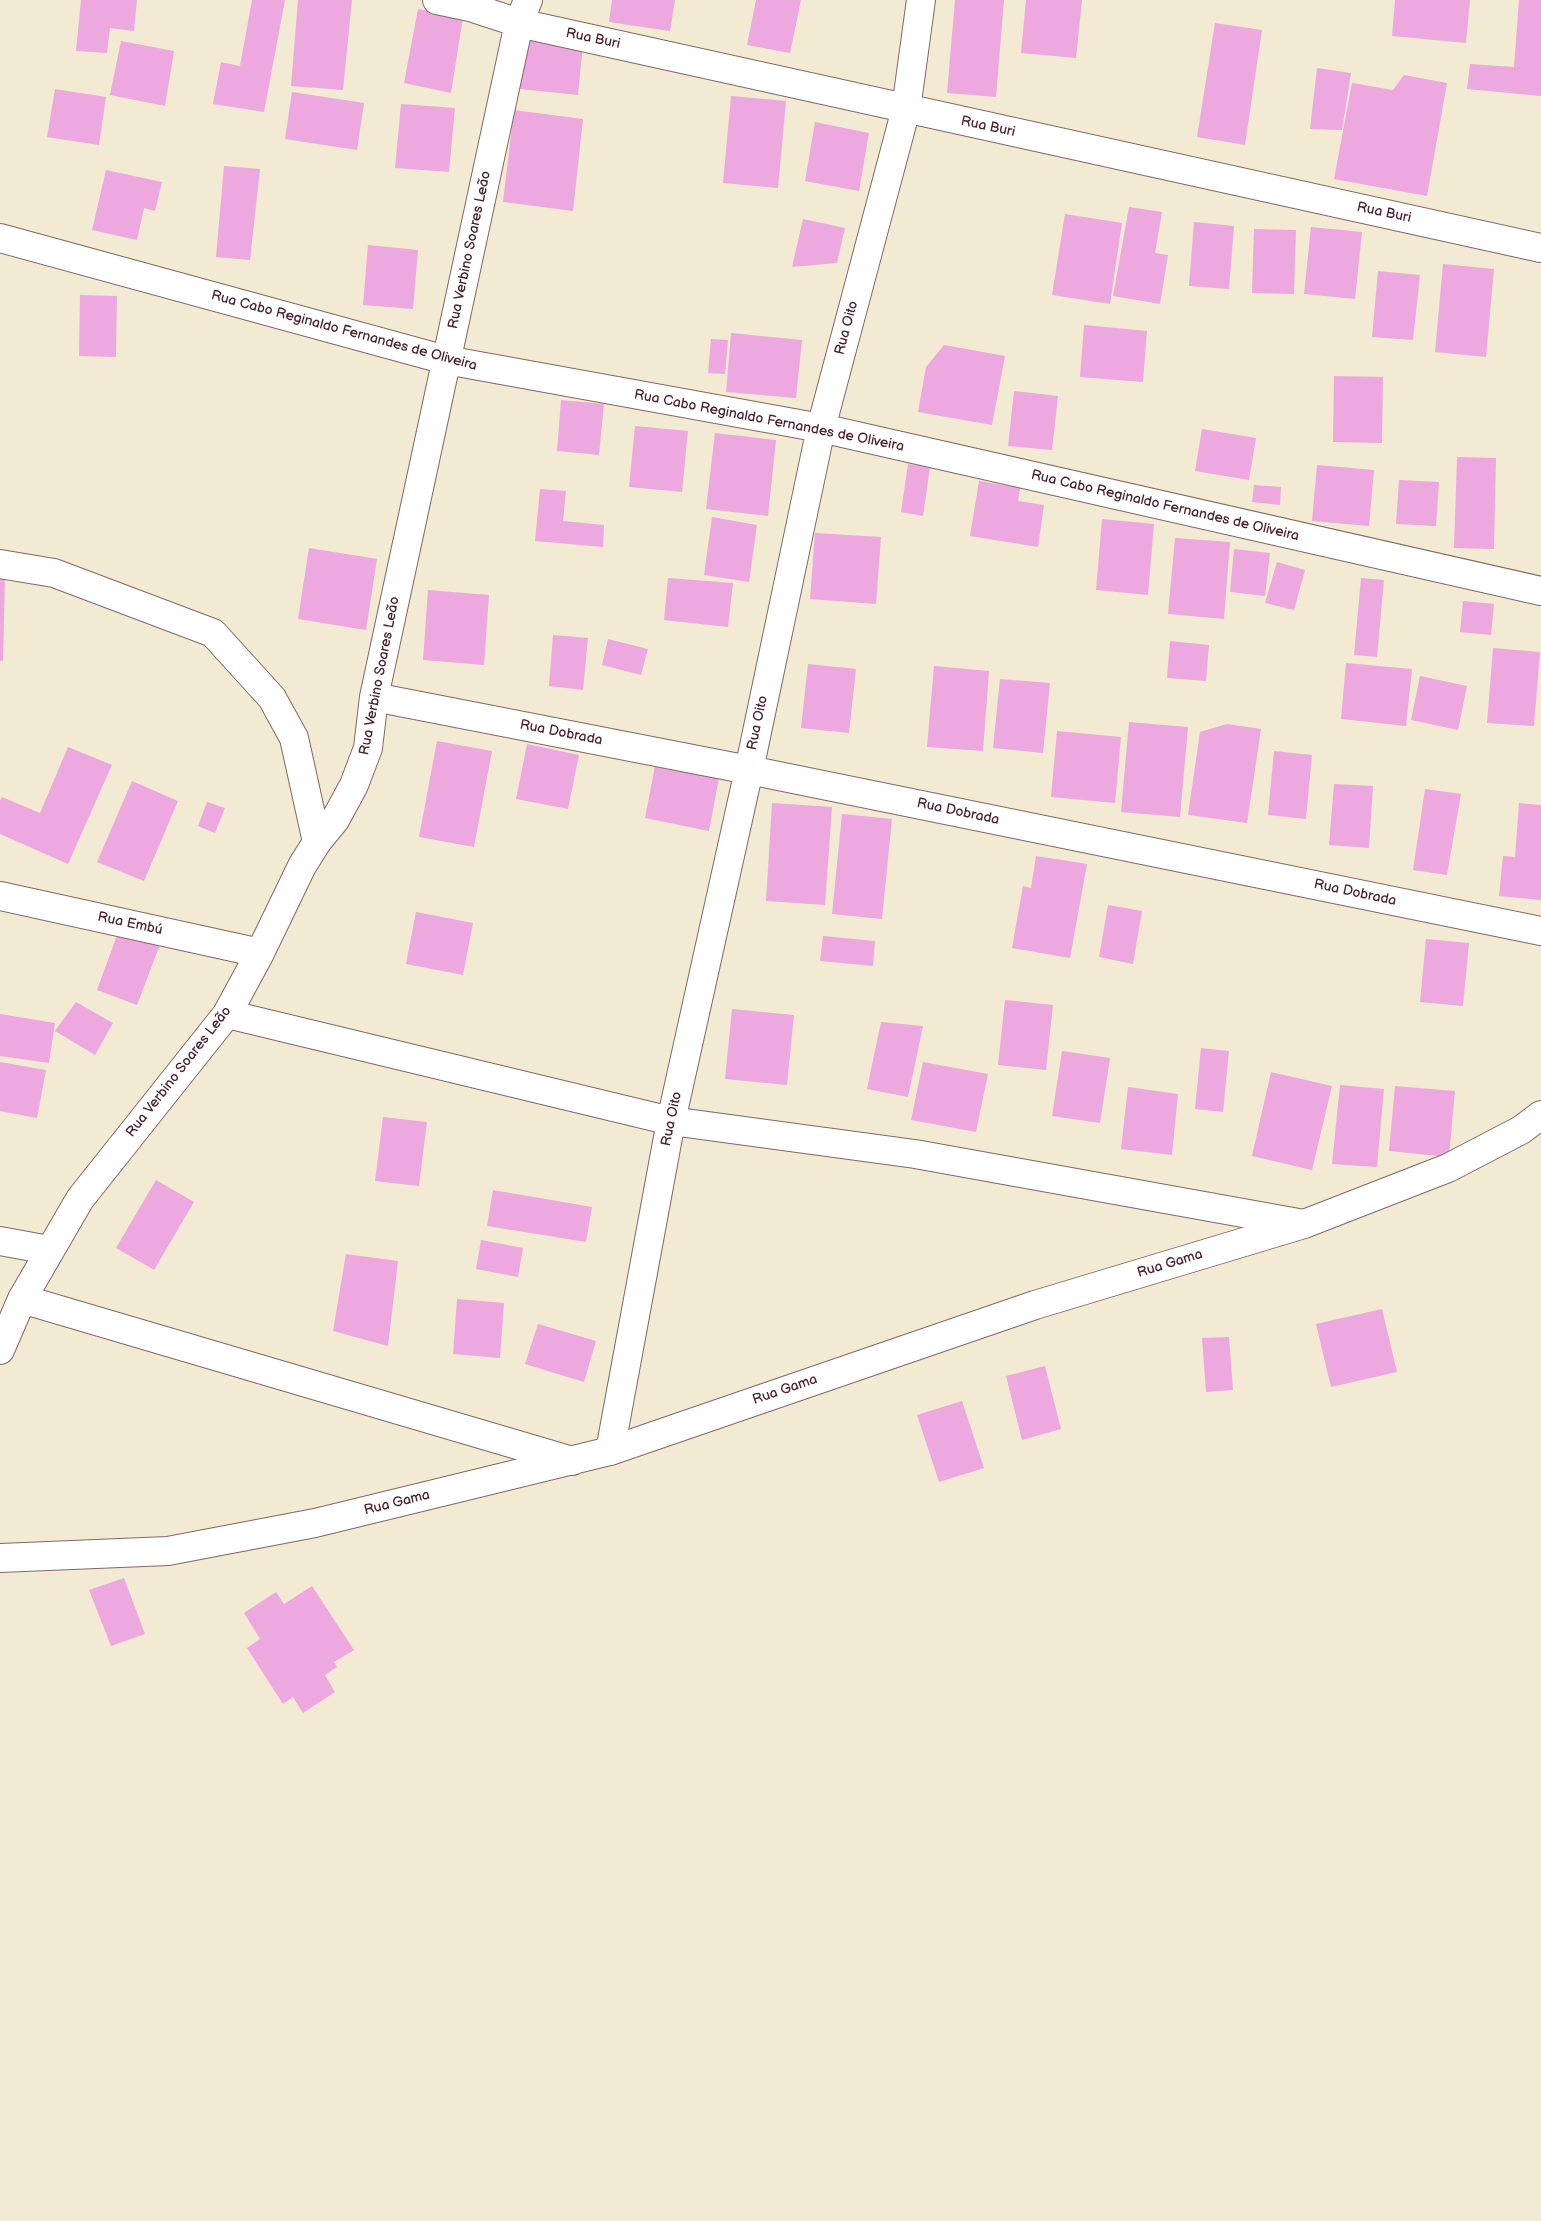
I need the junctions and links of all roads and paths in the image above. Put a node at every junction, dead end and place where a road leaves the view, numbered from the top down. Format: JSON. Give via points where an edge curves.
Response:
{"nodes":[{"id":1,"x":437,"y":0,"type":"edge"},
{"id":2,"x":922,"y":0,"type":"edge"},
{"id":3,"x":524,"y":12,"type":"edge"},
{"id":4,"x":906,"y":109,"type":"junction"},
{"id":5,"x":0,"y":238,"type":"edge"},
{"id":6,"x":1541,"y":248,"type":"edge"},
{"id":7,"x":446,"y":360,"type":"junction"},
{"id":8,"x":821,"y":428,"type":"junction"},
{"id":9,"x":0,"y":564,"type":"edge"},
{"id":10,"x":1541,"y":591,"type":"edge"},
{"id":11,"x":374,"y":697,"type":"junction"},
{"id":12,"x":749,"y":770,"type":"junction"},
{"id":13,"x":317,"y":842,"type":"junction"},
{"id":14,"x":0,"y":896,"type":"edge"},
{"id":15,"x":1541,"y":931,"type":"edge"},
{"id":16,"x":260,"y":953,"type":"junction"},
{"id":17,"x":227,"y":1014,"type":"junction"},
{"id":18,"x":1541,"y":1115,"type":"edge"},
{"id":19,"x":671,"y":1121,"type":"junction"},
{"id":20,"x":1304,"y":1224,"type":"junction"},
{"id":21,"x":0,"y":1241,"type":"edge"},
{"id":22,"x":49,"y":1250,"type":"junction"},
{"id":23,"x":22,"y":1299,"type":"junction"},
{"id":24,"x":0,"y":1350,"type":"edge"},
{"id":25,"x":610,"y":1450,"type":"junction"},
{"id":26,"x":572,"y":1461,"type":"junction"},
{"id":27,"x":0,"y":1558,"type":"edge"}],
"edges":[{"from":1,"to":3,"type":"street","name":"Rua Buri"},
{"from":2,"to":4,"type":"street","name":"Rua Oito"},
{"from":3,"to":4,"type":"street","name":"Rua Buri"},
{"from":3,"to":7,"type":"street","name":"Rua Verbino Soares Leão"},
{"from":4,"to":6,"type":"street","name":"Rua Buri"},
{"from":4,"to":8,"type":"street","name":"Rua Oito"},
{"from":5,"to":7,"type":"street","name":"Rua Cabo Reginaldo Fernandes de Oliveira"},
{"from":7,"to":8,"type":"street","name":"Rua Cabo Reginaldo Fernandes de Oliveira"},
{"from":7,"to":11,"type":"street","name":"Rua Verbino Soares Leão"},
{"from":8,"to":10,"type":"street","name":"Rua Cabo Reginaldo Fernandes de Oliveira"},
{"from":8,"to":12,"type":"street","name":"Rua Oito"},
{"from":9,"to":13,"type":"street","via":[[54,573],[213,633],[272,698],[294,738]]},
{"from":11,"to":12,"type":"street","name":"Rua Dobrada"},
{"from":11,"to":13,"type":"street","name":"Rua Verbino Soares Leão","via":[[368,748],[354,785],[335,820]]},
{"from":12,"to":15,"type":"street","name":"Rua Dobrada"},
{"from":12,"to":19,"type":"street","name":"Rua Oito"},
{"from":13,"to":16,"type":"street","name":"Rua Verbino Soares Leão"},
{"from":14,"to":16,"type":"street","name":"Rua Embú"},
{"from":16,"to":17,"type":"street","name":"Rua Verbino Soares Leão"},
{"from":17,"to":19,"type":"street"},
{"from":17,"to":22,"type":"street","name":"Rua Verbino Soares Leão","via":[[80,1200]]},
{"from":18,"to":20,"type":"street","name":"Rua Gama","via":[[1521,1130],[1448,1168]]},
{"from":19,"to":20,"type":"street","via":[[915,1154]]},
{"from":19,"to":25,"type":"street","name":"Rua Oito"},
{"from":20,"to":25,"type":"street","name":"Rua Gama","via":[[1035,1305]]},
{"from":21,"to":22,"type":"street"},
{"from":22,"to":23,"type":"street","name":"Rua Verbino Soares Leão"},
{"from":23,"to":24,"type":"street","name":"Rua Verbino Soares Leão"},
{"from":23,"to":26,"type":"street"},
{"from":25,"to":26,"type":"street","name":"Rua Gama"},
{"from":26,"to":27,"type":"street","name":"Rua Gama","via":[[315,1523],[168,1551]]}]}
